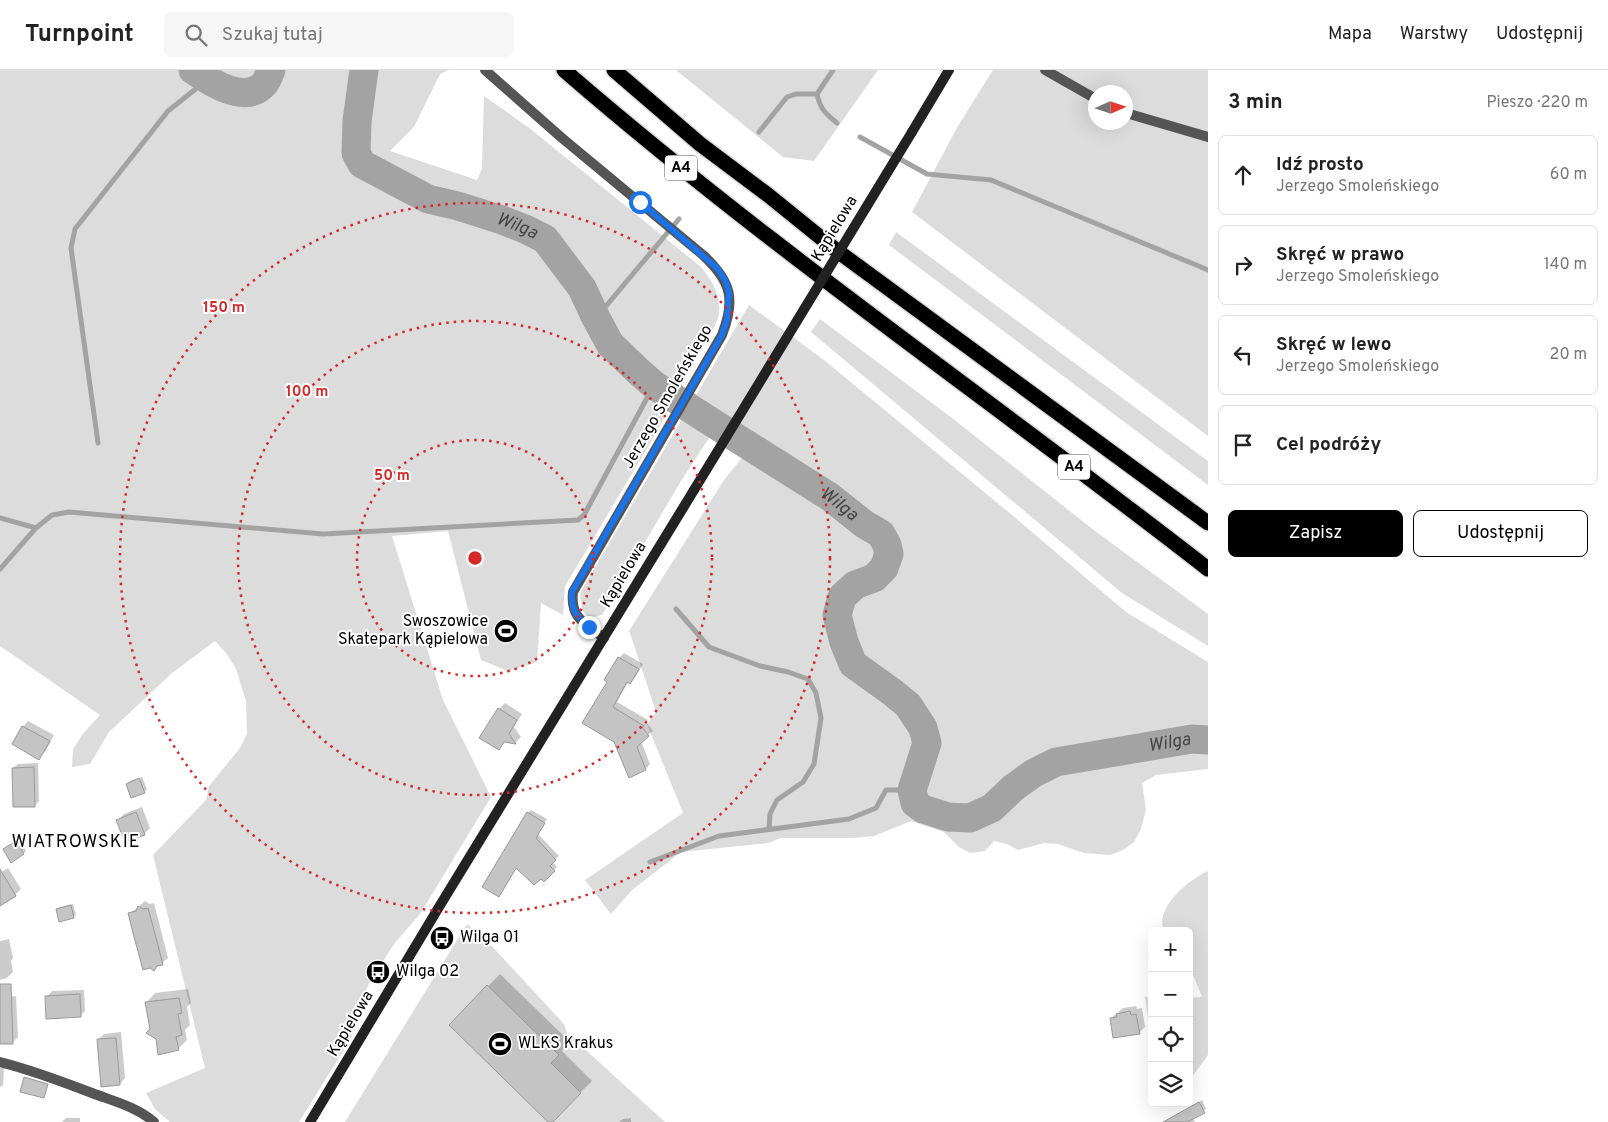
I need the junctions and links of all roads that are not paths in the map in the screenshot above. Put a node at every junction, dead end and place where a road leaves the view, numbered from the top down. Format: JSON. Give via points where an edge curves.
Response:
{"nodes":[{"id":1,"x":485,"y":70,"type":"edge"},
{"id":2,"x":564,"y":70,"type":"edge"},
{"id":3,"x":614,"y":70,"type":"edge"},
{"id":4,"x":949,"y":70,"type":"edge"},
{"id":5,"x":1045,"y":70,"type":"edge"},
{"id":6,"x":1088,"y":94,"type":"edge"},
{"id":7,"x":1133,"y":115,"type":"edge"},
{"id":8,"x":1208,"y":137,"type":"edge"},
{"id":9,"x":1208,"y":523,"type":"edge"},
{"id":10,"x":1208,"y":569,"type":"edge"},
{"id":11,"x":604,"y":638,"type":"junction"},
{"id":12,"x":0,"y":1062,"type":"edge"},
{"id":13,"x":154,"y":1122,"type":"edge"},
{"id":14,"x":310,"y":1122,"type":"edge"}],
"edges":[{"from":1,"to":11,"type":"street","name":"Jerzego Smoleńskiego","via":[[717,268],[729,293],[722,335],[572,592],[575,613]]},
{"from":2,"to":10,"type":"highway","number":"A4","via":[[666,157]]},
{"from":3,"to":9,"type":"highway","number":"A4","via":[[700,144],[836,250]]},
{"from":4,"to":11,"type":"street","name":"Kąpielowa","bridge":true},
{"from":5,"to":6,"type":"street"},
{"from":7,"to":8,"type":"street"},
{"from":11,"to":14,"type":"street","name":"Kąpielowa"},
{"from":12,"to":13,"type":"street","via":[[29,1069],[127,1106]]}]}
